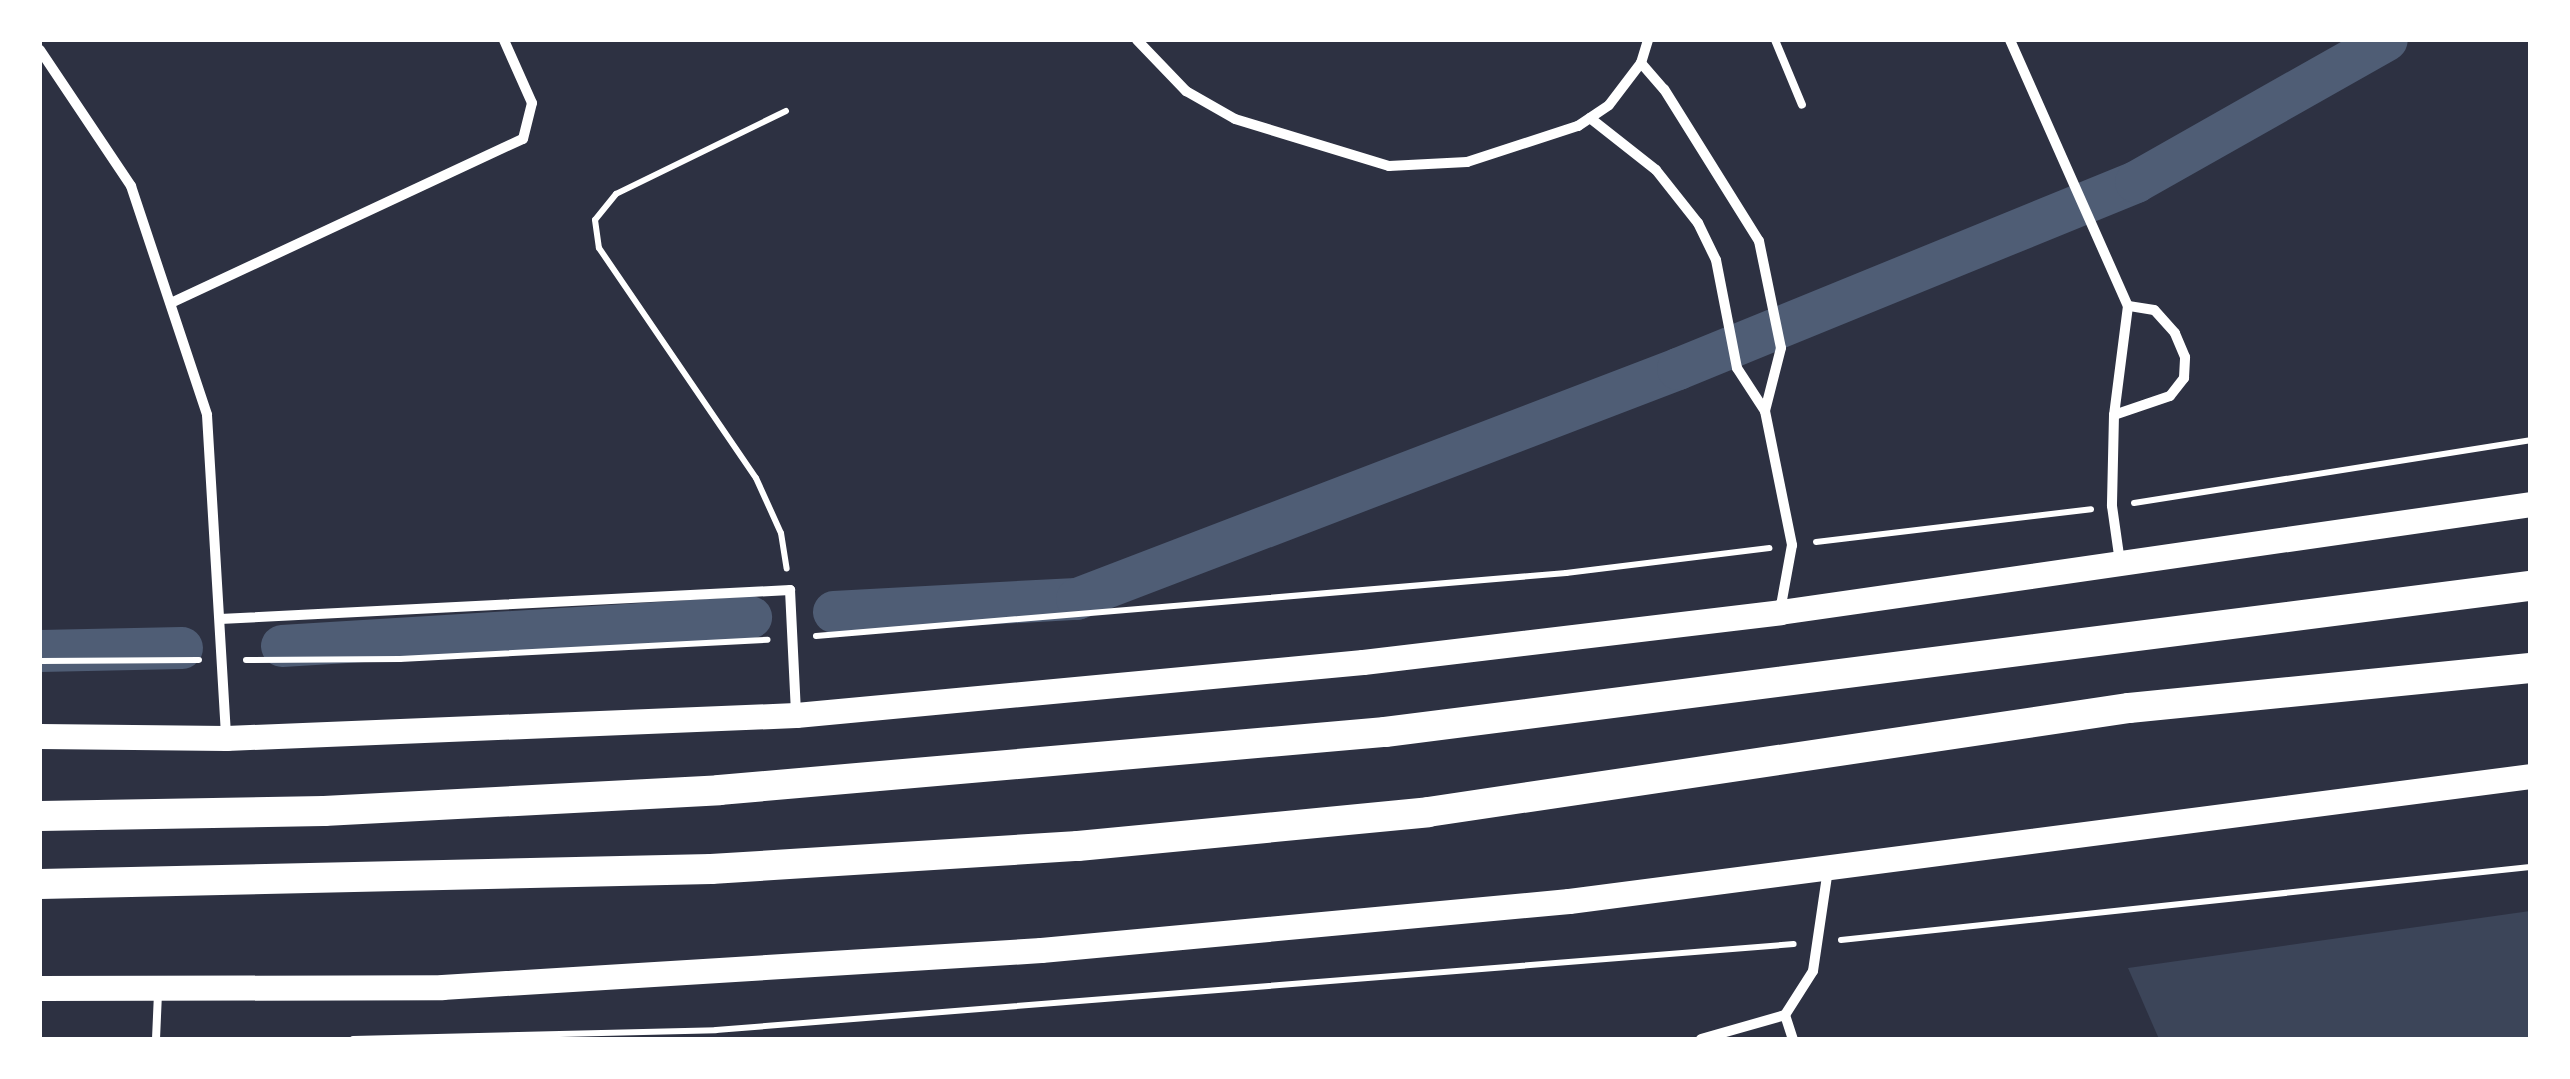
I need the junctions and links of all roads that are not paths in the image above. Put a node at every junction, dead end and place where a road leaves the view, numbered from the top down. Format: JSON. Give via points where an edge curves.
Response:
{"nodes":[{"id":1,"x":504,"y":40,"type":"edge"},
{"id":2,"x":1137,"y":40,"type":"edge"},
{"id":3,"x":1648,"y":40,"type":"edge"},
{"id":4,"x":1775,"y":40,"type":"edge"},
{"id":5,"x":2010,"y":40,"type":"edge"},
{"id":6,"x":40,"y":50,"type":"edge"},
{"id":7,"x":1641,"y":63,"type":"junction"},
{"id":8,"x":1802,"y":104,"type":"dead end"},
{"id":9,"x":1590,"y":118,"type":"junction"},
{"id":10,"x":173,"y":302,"type":"junction"},
{"id":11,"x":2128,"y":306,"type":"junction"},
{"id":12,"x":1765,"y":411,"type":"junction"},
{"id":13,"x":2114,"y":415,"type":"junction"},
{"id":14,"x":2530,"y":504,"type":"edge"},
{"id":15,"x":2121,"y":566,"type":"junction"},
{"id":16,"x":2530,"y":586,"type":"edge"},
{"id":17,"x":1780,"y":612,"type":"junction"},
{"id":18,"x":220,"y":619,"type":"junction"},
{"id":19,"x":2530,"y":668,"type":"edge"},
{"id":20,"x":796,"y":714,"type":"junction"},
{"id":21,"x":40,"y":736,"type":"edge"},
{"id":22,"x":226,"y":738,"type":"junction"},
{"id":23,"x":2530,"y":776,"type":"edge"},
{"id":24,"x":40,"y":816,"type":"edge"},
{"id":25,"x":1828,"y":869,"type":"junction"},
{"id":26,"x":40,"y":884,"type":"edge"},
{"id":27,"x":40,"y":988,"type":"edge"},
{"id":28,"x":159,"y":990,"type":"junction"},
{"id":29,"x":1784,"y":1015,"type":"junction"},
{"id":30,"x":156,"y":1039,"type":"edge"},
{"id":31,"x":1701,"y":1039,"type":"edge"},
{"id":32,"x":1793,"y":1039,"type":"edge"}],
"edges":[{"from":1,"to":10,"type":"street","via":[[532,103],[522,139]]},
{"from":2,"to":9,"type":"street","via":[[1186,91],[1234,119],[1389,166],[1466,162]]},
{"from":3,"to":7,"type":"street"},
{"from":4,"to":8,"type":"lane"},
{"from":5,"to":11,"type":"street"},
{"from":6,"to":10,"type":"street","via":[[131,186]]},
{"from":7,"to":9,"type":"street","via":[[1609,106]]},
{"from":7,"to":12,"type":"street","via":[[1759,241],[1781,348]]},
{"from":9,"to":12,"type":"street","via":[[1656,170],[1698,223],[1716,260],[1738,368]]},
{"from":10,"to":18,"type":"street","via":[[208,416]]},
{"from":11,"to":13,"type":"street"},
{"from":11,"to":13,"type":"street","via":[[2154,310],[2175,332],[2186,357],[2184,378],[2170,396]]},
{"from":12,"to":17,"type":"street","via":[[1792,545]]},
{"from":13,"to":15,"type":"street","via":[[2112,506]]},
{"from":14,"to":15,"type":"main road"},
{"from":15,"to":17,"type":"main road"},
{"from":16,"to":24,"type":"highway","via":[[1386,732],[719,790]]},
{"from":17,"to":20,"type":"main road","via":[[1363,662]]},
{"from":18,"to":20,"type":"street","via":[[790,590]]},
{"from":18,"to":22,"type":"street"},
{"from":19,"to":26,"type":"highway","via":[[2129,708],[1428,812],[1078,846],[711,869]]},
{"from":20,"to":22,"type":"main road"},
{"from":21,"to":22,"type":"main road"},
{"from":23,"to":25,"type":"main road"},
{"from":25,"to":28,"type":"main road","via":[[1570,901],[762,972]]},
{"from":25,"to":29,"type":"street","via":[[1813,971]]},
{"from":27,"to":28,"type":"main road"},
{"from":28,"to":30,"type":"lane"},
{"from":29,"to":31,"type":"street"},
{"from":29,"to":32,"type":"street"}]}
